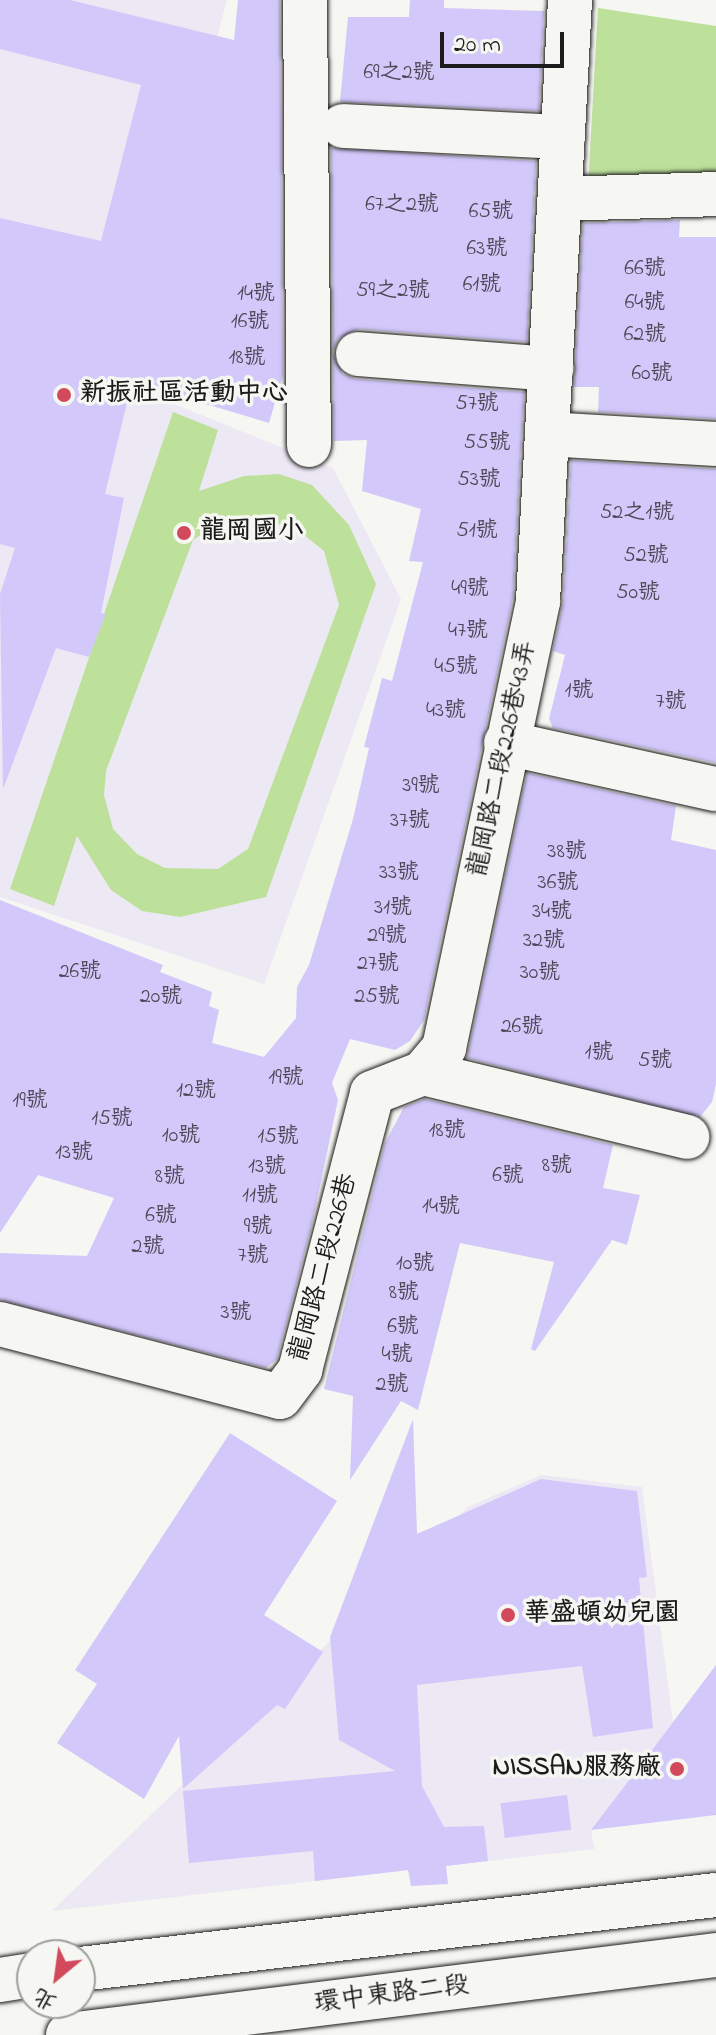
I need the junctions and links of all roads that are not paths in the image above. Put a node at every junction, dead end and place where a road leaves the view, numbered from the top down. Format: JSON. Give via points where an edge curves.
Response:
{"nodes":[{"id":1,"x":305,"y":0,"type":"edge"},
{"id":2,"x":570,"y":0,"type":"edge"},
{"id":3,"x":343,"y":126,"type":"dead end"},
{"id":4,"x":563,"y":137,"type":"junction"},
{"id":5,"x":716,"y":194,"type":"edge"},
{"id":6,"x":560,"y":199,"type":"junction"},
{"id":7,"x":358,"y":354,"type":"dead end"},
{"id":8,"x":551,"y":369,"type":"junction"},
{"id":9,"x":547,"y":434,"type":"junction"},
{"id":10,"x":716,"y":444,"type":"edge"},
{"id":11,"x":309,"y":445,"type":"dead end"},
{"id":12,"x":506,"y":743,"type":"junction"},
{"id":13,"x":716,"y":789,"type":"edge"},
{"id":14,"x":423,"y":1073,"type":"junction"},
{"id":15,"x":687,"y":1137,"type":"dead end"},
{"id":16,"x":0,"y":1324,"type":"edge"},
{"id":17,"x":716,"y":1895,"type":"edge"},
{"id":18,"x":716,"y":1955,"type":"edge"},
{"id":19,"x":96,"y":1967,"type":"edge"},
{"id":20,"x":68,"y":2035,"type":"edge"}],
"edges":[{"from":1,"to":11,"type":"main road"},
{"from":2,"to":4,"type":"main road","name":"龍岡路二段226巷43弄"},
{"from":3,"to":4,"type":"main road"},
{"from":4,"to":6,"type":"main road","name":"龍岡路二段226巷43弄"},
{"from":5,"to":6,"type":"main road"},
{"from":6,"to":8,"type":"main road","name":"龍岡路二段226巷43弄"},
{"from":7,"to":8,"type":"main road"},
{"from":8,"to":9,"type":"main road","name":"龍岡路二段226巷43弄"},
{"from":9,"to":10,"type":"main road"},
{"from":9,"to":12,"type":"main road","name":"龍岡路二段226巷43弄","via":[[538,601]]},
{"from":12,"to":13,"type":"main road"},
{"from":12,"to":14,"type":"main road","name":"龍岡路二段226巷43弄","via":[[444,1048]]},
{"from":14,"to":15,"type":"main road"},
{"from":14,"to":16,"type":"main road","name":"龍岡路二段226巷","via":[[372,1093],[300,1370],[280,1397]]},
{"from":17,"to":19,"type":"main road"},
{"from":18,"to":20,"type":"main road","name":"環中東路二段"}]}
